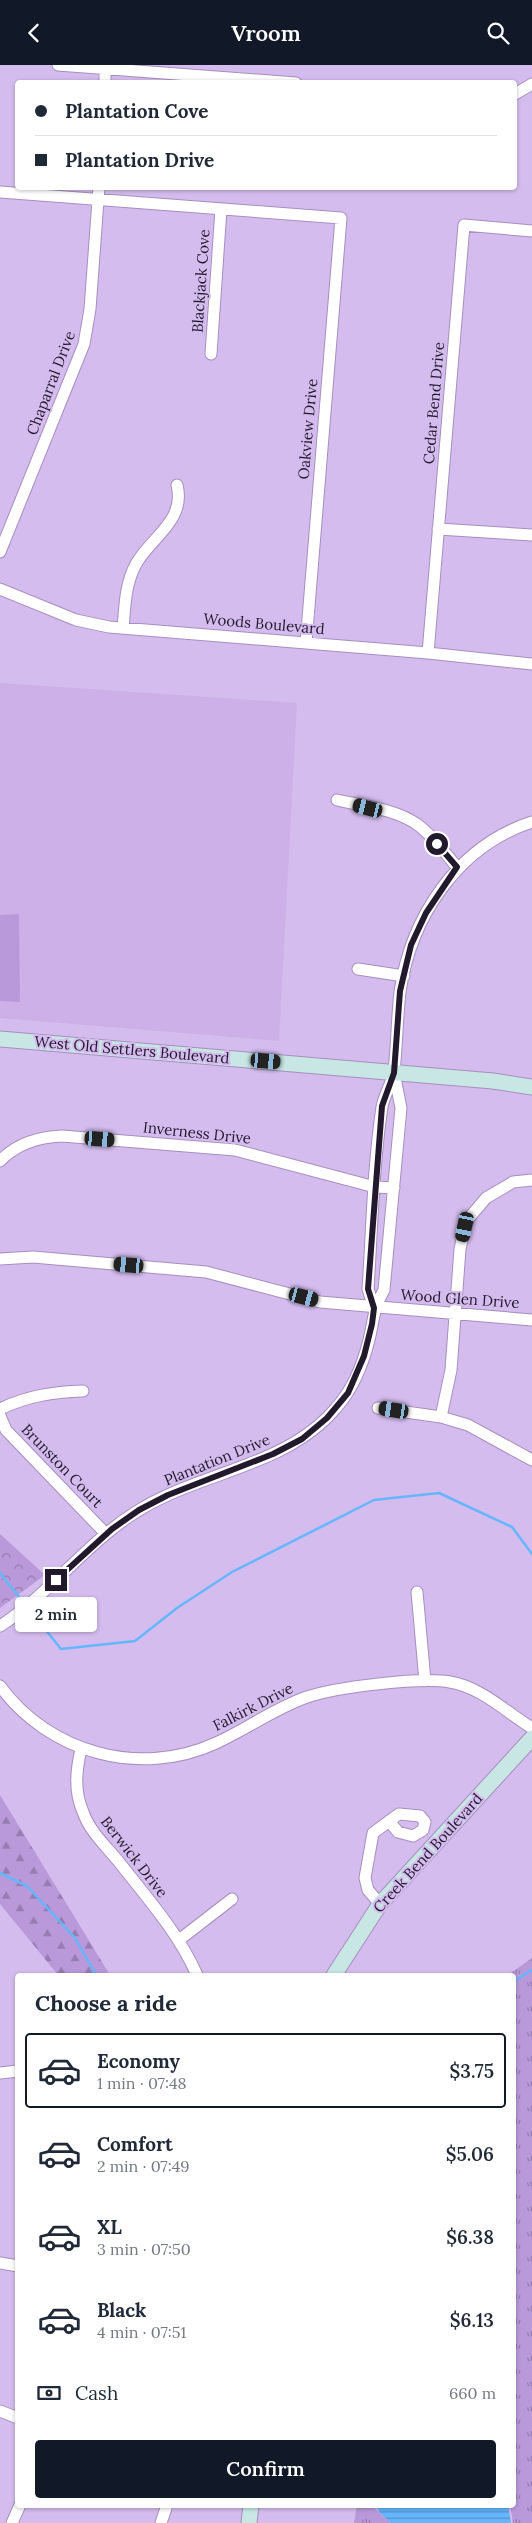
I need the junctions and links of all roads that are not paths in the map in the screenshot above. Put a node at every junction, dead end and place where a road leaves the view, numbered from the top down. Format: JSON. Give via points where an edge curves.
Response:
{"nodes":[{"id":1,"x":58,"y":65,"type":"edge"},
{"id":2,"x":66,"y":65,"type":"edge"},
{"id":3,"x":105,"y":68,"type":"junction"},
{"id":4,"x":188,"y":70,"type":"edge"},
{"id":5,"x":105,"y":80,"type":"edge"},
{"id":6,"x":271,"y":80,"type":"edge"},
{"id":7,"x":532,"y":84,"type":"edge"},
{"id":8,"x":517,"y":93,"type":"edge"},
{"id":9,"x":99,"y":190,"type":"edge"},
{"id":10,"x":0,"y":192,"type":"edge"},
{"id":11,"x":98,"y":199,"type":"junction"},
{"id":12,"x":221,"y":209,"type":"junction"},
{"id":13,"x":532,"y":231,"type":"edge"},
{"id":14,"x":211,"y":354,"type":"dead end"},
{"id":15,"x":178,"y":485,"type":"dead end"},
{"id":16,"x":438,"y":529,"type":"junction"},
{"id":17,"x":532,"y":535,"type":"edge"},
{"id":18,"x":0,"y":552,"type":"edge"},
{"id":19,"x":0,"y":589,"type":"edge"},
{"id":20,"x":123,"y":629,"type":"junction"},
{"id":21,"x":306,"y":643,"type":"junction"},
{"id":22,"x":428,"y":653,"type":"junction"},
{"id":23,"x":532,"y":664,"type":"edge"},
{"id":24,"x":337,"y":800,"type":"dead end"},
{"id":25,"x":532,"y":821,"type":"edge"},
{"id":26,"x":457,"y":867,"type":"junction"},
{"id":27,"x":358,"y":969,"type":"dead end"},
{"id":28,"x":404,"y":976,"type":"junction"},
{"id":29,"x":0,"y":1039,"type":"edge"},
{"id":30,"x":394,"y":1073,"type":"junction"},
{"id":31,"x":532,"y":1087,"type":"edge"},
{"id":32,"x":0,"y":1161,"type":"edge"},
{"id":33,"x":532,"y":1180,"type":"edge"},
{"id":34,"x":375,"y":1187,"type":"junction"},
{"id":35,"x":394,"y":1188,"type":"junction"},
{"id":36,"x":0,"y":1259,"type":"edge"},
{"id":37,"x":374,"y":1308,"type":"junction"},
{"id":38,"x":456,"y":1314,"type":"junction"},
{"id":39,"x":532,"y":1320,"type":"edge"},
{"id":40,"x":83,"y":1391,"type":"dead end"},
{"id":41,"x":378,"y":1408,"type":"dead end"},
{"id":42,"x":0,"y":1409,"type":"edge"},
{"id":43,"x":0,"y":1416,"type":"edge"},
{"id":44,"x":441,"y":1417,"type":"junction"},
{"id":45,"x":532,"y":1460,"type":"edge"},
{"id":46,"x":106,"y":1534,"type":"junction"},
{"id":47,"x":416,"y":1592,"type":"dead end"},
{"id":48,"x":0,"y":1626,"type":"edge"},
{"id":49,"x":425,"y":1681,"type":"junction"},
{"id":50,"x":0,"y":1686,"type":"edge"},
{"id":51,"x":532,"y":1728,"type":"edge"},
{"id":52,"x":532,"y":1737,"type":"edge"},
{"id":53,"x":81,"y":1749,"type":"junction"},
{"id":54,"x":389,"y":1821,"type":"dead end"},
{"id":55,"x":232,"y":1899,"type":"dead end"},
{"id":56,"x":380,"y":1904,"type":"junction"},
{"id":57,"x":179,"y":1940,"type":"junction"},
{"id":58,"x":196,"y":1973,"type":"edge"},
{"id":59,"x":335,"y":1973,"type":"edge"},
{"id":60,"x":15,"y":2071,"type":"edge"},
{"id":61,"x":0,"y":2073,"type":"edge"},
{"id":62,"x":0,"y":2263,"type":"edge"},
{"id":63,"x":15,"y":2266,"type":"edge"},
{"id":64,"x":0,"y":2411,"type":"edge"},
{"id":65,"x":15,"y":2416,"type":"edge"},
{"id":66,"x":19,"y":2508,"type":"edge"},
{"id":67,"x":165,"y":2508,"type":"edge"},
{"id":68,"x":251,"y":2508,"type":"edge"},
{"id":69,"x":12,"y":2523,"type":"edge"},
{"id":70,"x":161,"y":2523,"type":"edge"},
{"id":71,"x":249,"y":2523,"type":"edge"}],
"edges":[{"from":1,"to":2,"type":"street"},
{"from":2,"to":3,"type":"street"},
{"from":3,"to":4,"type":"street"},
{"from":3,"to":5,"type":"street"},
{"from":4,"to":6,"type":"street"},
{"from":7,"to":8,"type":"street"},
{"from":9,"to":11,"type":"street","name":"Chaparral Drive"},
{"from":10,"to":11,"type":"street"},
{"from":11,"to":12,"type":"street"},
{"from":11,"to":18,"type":"street","name":"Chaparral Drive","via":[[90,309],[84,344]]},
{"from":12,"to":14,"type":"street","name":"Blackjack Cove"},
{"from":12,"to":21,"type":"street","name":"Oakview Drive","via":[[342,218]]},
{"from":13,"to":16,"type":"street","name":"Cedar Bend Drive","via":[[464,225]]},
{"from":15,"to":20,"type":"street","via":[[179,504],[175,516],[145,551],[130,576]]},
{"from":16,"to":17,"type":"street"},
{"from":16,"to":22,"type":"street","name":"Cedar Bend Drive"},
{"from":19,"to":20,"type":"street","name":"Woods Boulevard","via":[[76,620]]},
{"from":20,"to":21,"type":"street","name":"Woods Boulevard"},
{"from":21,"to":22,"type":"street","name":"Woods Boulevard"},
{"from":22,"to":23,"type":"street","name":"Woods Boulevard"},
{"from":24,"to":26,"type":"street","via":[[417,824]]},
{"from":25,"to":26,"type":"street","name":"Plantation Drive","via":[[496,837]]},
{"from":26,"to":28,"type":"street","name":"Plantation Drive","via":[[426,913],[411,945]]},
{"from":27,"to":28,"type":"street"},
{"from":28,"to":30,"type":"street","name":"Plantation Drive"},
{"from":29,"to":30,"type":"main road","name":"West Old Settlers Boulevard"},
{"from":30,"to":31,"type":"main road","name":"West Old Settlers Boulevard"},
{"from":30,"to":34,"type":"street","name":"Plantation Drive","via":[[382,1106]]},
{"from":30,"to":35,"type":"street","name":"Plantation Drive","via":[[402,1108]]},
{"from":32,"to":34,"type":"street","name":"Inverness Drive","via":[[37,1139],[62,1136],[243,1151]]},
{"from":33,"to":38,"type":"street","via":[[513,1182],[486,1198],[469,1218],[460,1249]]},
{"from":34,"to":35,"type":"street","name":"Inverness Drive"},
{"from":34,"to":37,"type":"street","name":"Plantation Drive","via":[[368,1289]]},
{"from":35,"to":37,"type":"street","name":"Plantation Drive","via":[[384,1290]]},
{"from":36,"to":37,"type":"street","name":"Wood Glen Drive","via":[[33,1257],[206,1272],[320,1301]]},
{"from":37,"to":38,"type":"street","name":"Wood Glen Drive"},
{"from":37,"to":46,"type":"street","name":"Plantation Drive","via":[[369,1340],[359,1371],[338,1406],[315,1429],[273,1454],[153,1502]]},
{"from":38,"to":39,"type":"street","name":"Wood Glen Drive"},
{"from":38,"to":44,"type":"street","via":[[451,1370]]},
{"from":40,"to":42,"type":"street","name":"Brunston Court","via":[[52,1392]]},
{"from":41,"to":44,"type":"street"},
{"from":43,"to":46,"type":"street","name":"Brunston Court","via":[[6,1430]]},
{"from":44,"to":45,"type":"street","via":[[468,1425]]},
{"from":46,"to":48,"type":"street","name":"Plantation Drive","via":[[44,1592]]},
{"from":47,"to":49,"type":"street"},
{"from":49,"to":51,"type":"street","name":"Falkirk Drive","via":[[466,1686]]},
{"from":49,"to":53,"type":"street","name":"Falkirk Drive","via":[[339,1689],[307,1697],[215,1744],[168,1757],[119,1758]]},
{"from":50,"to":53,"type":"street","name":"Falkirk Drive","via":[[32,1721]]},
{"from":52,"to":56,"type":"main road","name":"Creek Bend Boulevard"},
{"from":53,"to":57,"type":"street","name":"Berwick Drive","via":[[76,1776],[83,1814],[95,1834]]},
{"from":54,"to":56,"type":"street","via":[[373,1833],[365,1878],[368,1890]]},
{"from":55,"to":57,"type":"street"},
{"from":56,"to":59,"type":"main road","name":"Creek Bend Boulevard"},
{"from":57,"to":58,"type":"street","name":"Berwick Drive"},
{"from":60,"to":61,"type":"street"},
{"from":62,"to":63,"type":"street"},
{"from":64,"to":65,"type":"street"},
{"from":66,"to":69,"type":"street"},
{"from":67,"to":70,"type":"street"},
{"from":68,"to":71,"type":"main road"}]}
